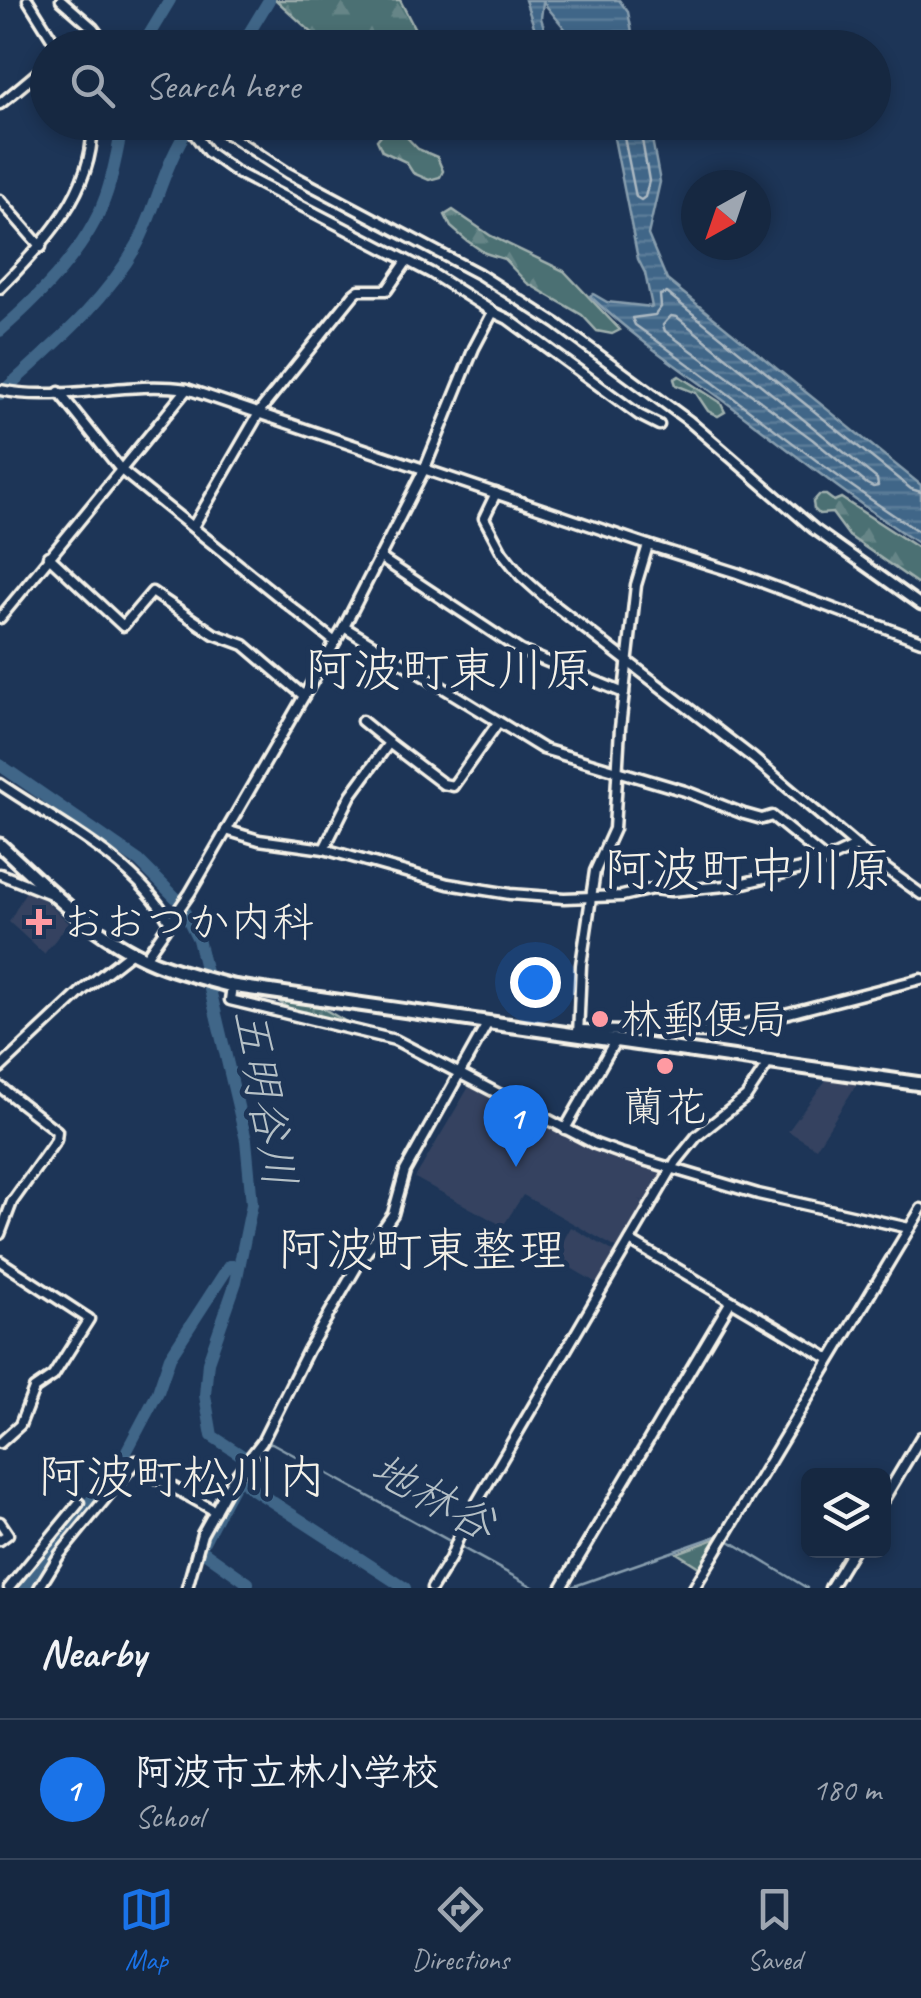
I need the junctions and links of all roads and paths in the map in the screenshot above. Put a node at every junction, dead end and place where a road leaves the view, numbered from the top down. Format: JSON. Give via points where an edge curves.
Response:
{"nodes":[{"id":1,"x":28,"y":0,"type":"edge"},
{"id":2,"x":61,"y":0,"type":"edge"},
{"id":3,"x":47,"y":30,"type":"edge"},
{"id":4,"x":94,"y":30,"type":"edge"},
{"id":5,"x":30,"y":79,"type":"edge"},
{"id":6,"x":0,"y":104,"type":"edge"},
{"id":7,"x":91,"y":140,"type":"edge"},
{"id":8,"x":199,"y":140,"type":"edge"},
{"id":9,"x":237,"y":140,"type":"edge"},
{"id":10,"x":0,"y":200,"type":"edge"},
{"id":11,"x":42,"y":247,"type":"junction"},
{"id":12,"x":407,"y":260,"type":"junction"},
{"id":13,"x":0,"y":288,"type":"edge"},
{"id":14,"x":492,"y":312,"type":"junction"},
{"id":15,"x":0,"y":390,"type":"edge"},
{"id":16,"x":187,"y":390,"type":"junction"},
{"id":17,"x":59,"y":392,"type":"junction"},
{"id":18,"x":259,"y":414,"type":"junction"},
{"id":19,"x":659,"y":425,"type":"dead end"},
{"id":20,"x":426,"y":468,"type":"junction"},
{"id":21,"x":121,"y":470,"type":"junction"},
{"id":22,"x":496,"y":493,"type":"junction"},
{"id":23,"x":193,"y":527,"type":"junction"},
{"id":24,"x":648,"y":545,"type":"junction"},
{"id":25,"x":48,"y":556,"type":"junction"},
{"id":26,"x":379,"y":557,"type":"junction"},
{"id":27,"x":921,"y":605,"type":"edge"},
{"id":28,"x":0,"y":618,"type":"edge"},
{"id":29,"x":344,"y":627,"type":"junction"},
{"id":30,"x":921,"y":641,"type":"edge"},
{"id":31,"x":335,"y":642,"type":"junction"},
{"id":32,"x":630,"y":662,"type":"junction"},
{"id":33,"x":624,"y":692,"type":"junction"},
{"id":34,"x":304,"y":696,"type":"junction"},
{"id":35,"x":362,"y":721,"type":"dead end"},
{"id":36,"x":498,"y":724,"type":"junction"},
{"id":37,"x":389,"y":743,"type":"junction"},
{"id":38,"x":618,"y":773,"type":"junction"},
{"id":39,"x":0,"y":784,"type":"edge"},
{"id":40,"x":226,"y":830,"type":"junction"},
{"id":41,"x":0,"y":844,"type":"edge"},
{"id":42,"x":856,"y":846,"type":"junction"},
{"id":43,"x":324,"y":849,"type":"junction"},
{"id":44,"x":825,"y":859,"type":"junction"},
{"id":45,"x":0,"y":874,"type":"edge"},
{"id":46,"x":54,"y":894,"type":"junction"},
{"id":47,"x":921,"y":894,"type":"edge"},
{"id":48,"x":592,"y":896,"type":"junction"},
{"id":49,"x":171,"y":920,"type":"junction"},
{"id":50,"x":139,"y":955,"type":"junction"},
{"id":51,"x":921,"y":979,"type":"edge"},
{"id":52,"x":228,"y":985,"type":"junction"},
{"id":53,"x":487,"y":1024,"type":"junction"},
{"id":54,"x":579,"y":1034,"type":"junction"},
{"id":55,"x":615,"y":1042,"type":"junction"},
{"id":56,"x":769,"y":1062,"type":"junction"},
{"id":57,"x":0,"y":1068,"type":"edge"},
{"id":58,"x":461,"y":1074,"type":"junction"},
{"id":59,"x":921,"y":1084,"type":"edge"},
{"id":60,"x":0,"y":1087,"type":"edge"},
{"id":61,"x":565,"y":1129,"type":"junction"},
{"id":62,"x":672,"y":1169,"type":"junction"},
{"id":63,"x":921,"y":1209,"type":"edge"},
{"id":64,"x":909,"y":1228,"type":"junction"},
{"id":65,"x":0,"y":1234,"type":"edge"},
{"id":66,"x":630,"y":1242,"type":"junction"},
{"id":67,"x":0,"y":1261,"type":"edge"},
{"id":68,"x":731,"y":1301,"type":"junction"},
{"id":69,"x":830,"y":1359,"type":"junction"},
{"id":70,"x":921,"y":1436,"type":"edge"},
{"id":71,"x":0,"y":1443,"type":"edge"},
{"id":72,"x":891,"y":1487,"type":"edge"},
{"id":73,"x":79,"y":1503,"type":"dead end"},
{"id":74,"x":215,"y":1511,"type":"junction"},
{"id":75,"x":0,"y":1522,"type":"edge"},
{"id":76,"x":0,"y":1540,"type":"edge"},
{"id":77,"x":848,"y":1558,"type":"edge"},
{"id":78,"x":10,"y":1588,"type":"edge"},
{"id":79,"x":39,"y":1588,"type":"edge"},
{"id":80,"x":187,"y":1588,"type":"edge"},
{"id":81,"x":432,"y":1588,"type":"edge"},
{"id":82,"x":561,"y":1588,"type":"edge"},
{"id":83,"x":694,"y":1588,"type":"edge"},
{"id":84,"x":830,"y":1588,"type":"edge"}],
"edges":[{"from":1,"to":3,"type":"street"},
{"from":2,"to":4,"type":"street"},
{"from":5,"to":6,"type":"street"},
{"from":7,"to":11,"type":"street","via":[[83,174]]},
{"from":8,"to":12,"type":"street","via":[[236,172]]},
{"from":9,"to":27,"type":"street","via":[[557,324],[689,421],[814,529]]},
{"from":10,"to":11,"type":"street"},
{"from":11,"to":13,"type":"street"},
{"from":12,"to":14,"type":"street"},
{"from":12,"to":18,"type":"street","via":[[387,290],[354,294]]},
{"from":14,"to":19,"type":"street"},
{"from":14,"to":20,"type":"street"},
{"from":15,"to":17,"type":"street"},
{"from":16,"to":17,"type":"street","via":[[145,385]]},
{"from":16,"to":18,"type":"street"},
{"from":16,"to":21,"type":"street"},
{"from":17,"to":21,"type":"street"},
{"from":18,"to":20,"type":"street"},
{"from":18,"to":23,"type":"street"},
{"from":20,"to":22,"type":"street"},
{"from":20,"to":26,"type":"street"},
{"from":21,"to":23,"type":"street"},
{"from":21,"to":25,"type":"street"},
{"from":22,"to":24,"type":"street"},
{"from":22,"to":32,"type":"street","via":[[484,518],[512,564]]},
{"from":23,"to":31,"type":"street"},
{"from":24,"to":30,"type":"street"},
{"from":24,"to":32,"type":"street","via":[[636,585]]},
{"from":25,"to":28,"type":"street"},
{"from":25,"to":34,"type":"street","via":[[124,626],[152,592],[244,646]]},
{"from":26,"to":29,"type":"street"},
{"from":26,"to":33,"type":"street","via":[[521,651]]},
{"from":29,"to":31,"type":"street"},
{"from":29,"to":36,"type":"street"},
{"from":31,"to":34,"type":"street"},
{"from":32,"to":33,"type":"street"},
{"from":32,"to":42,"type":"street"},
{"from":33,"to":38,"type":"street"},
{"from":34,"to":40,"type":"street"},
{"from":35,"to":37,"type":"street"},
{"from":36,"to":37,"type":"street","via":[[453,786]]},
{"from":36,"to":38,"type":"street","via":[[543,750]]},
{"from":37,"to":43,"type":"street","via":[[351,795]]},
{"from":38,"to":44,"type":"street","via":[[744,814],[772,816]]},
{"from":38,"to":48,"type":"street","via":[[614,829]]},
{"from":39,"to":49,"type":"street","via":[[126,869]]},
{"from":40,"to":43,"type":"street"},
{"from":40,"to":49,"type":"street"},
{"from":41,"to":46,"type":"main road"},
{"from":42,"to":44,"type":"street"},
{"from":42,"to":47,"type":"street"},
{"from":43,"to":48,"type":"street","via":[[473,888]]},
{"from":44,"to":48,"type":"street","via":[[736,885]]},
{"from":45,"to":46,"type":"street"},
{"from":46,"to":50,"type":"main road"},
{"from":48,"to":54,"type":"street"},
{"from":49,"to":50,"type":"street"},
{"from":50,"to":52,"type":"main road"},
{"from":50,"to":57,"type":"street","via":[[83,990]]},
{"from":51,"to":54,"type":"street","via":[[711,1033]]},
{"from":52,"to":53,"type":"main road"},
{"from":52,"to":58,"type":"street","via":[[230,1000],[379,1034]]},
{"from":53,"to":54,"type":"main road"},
{"from":53,"to":58,"type":"street"},
{"from":54,"to":55,"type":"main road"},
{"from":55,"to":56,"type":"main road"},
{"from":55,"to":61,"type":"street"},
{"from":56,"to":59,"type":"main road"},
{"from":56,"to":62,"type":"street","via":[[746,1098],[697,1136]]},
{"from":58,"to":61,"type":"street"},
{"from":58,"to":74,"type":"street","via":[[405,1171],[394,1214]]},
{"from":60,"to":65,"type":"street","via":[[57,1131]]},
{"from":61,"to":62,"type":"street"},
{"from":62,"to":64,"type":"street"},
{"from":62,"to":66,"type":"street"},
{"from":63,"to":64,"type":"street"},
{"from":64,"to":69,"type":"street"},
{"from":66,"to":68,"type":"street"},
{"from":66,"to":81,"type":"street"},
{"from":67,"to":71,"type":"street","via":[[88,1319],[54,1376],[34,1389],[20,1425]]},
{"from":68,"to":69,"type":"street"},
{"from":68,"to":82,"type":"street"},
{"from":69,"to":83,"type":"street"},
{"from":70,"to":72,"type":"street"},
{"from":73,"to":78,"type":"street"},
{"from":74,"to":79,"type":"street","via":[[136,1461]]},
{"from":74,"to":80,"type":"street","via":[[196,1548]]},
{"from":75,"to":76,"type":"street","via":[[8,1534]]},
{"from":77,"to":84,"type":"street"}]}
